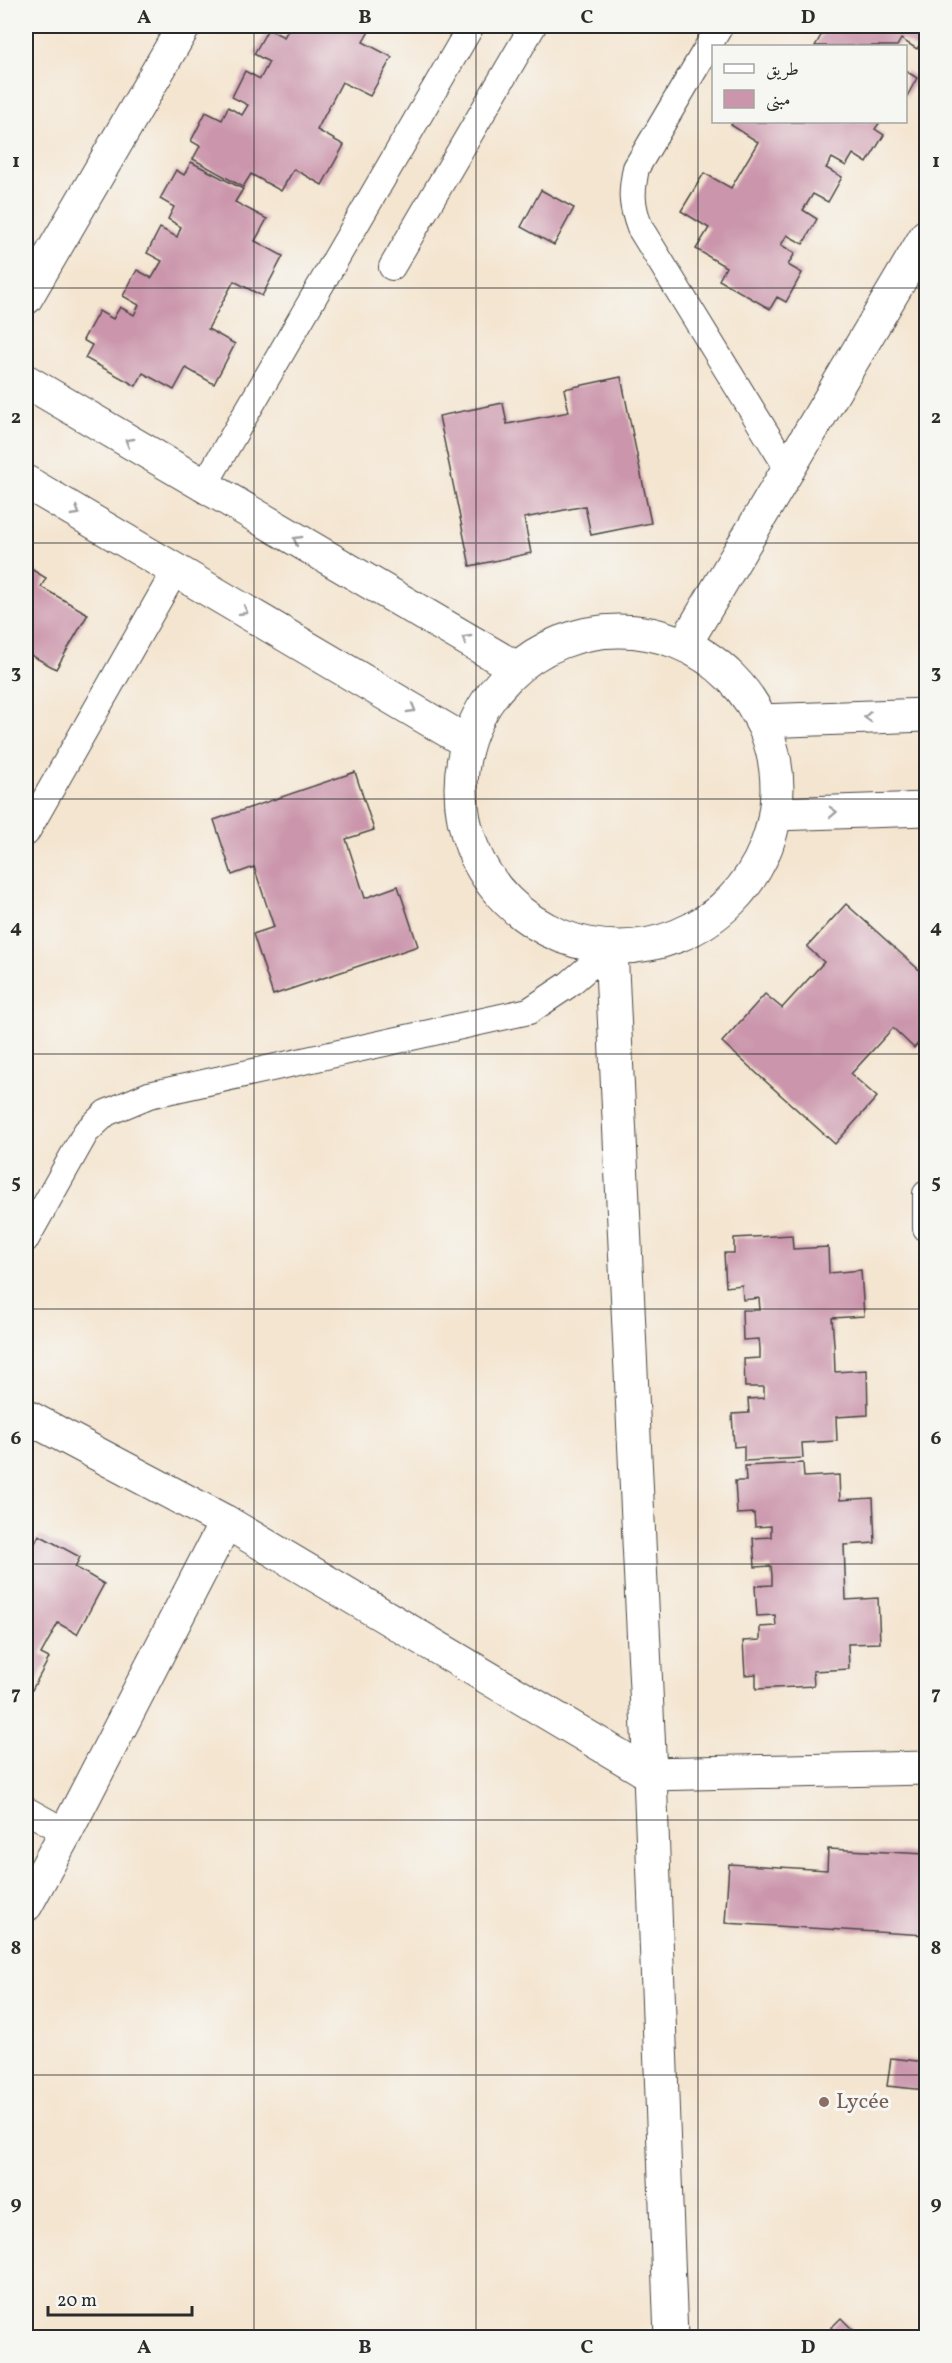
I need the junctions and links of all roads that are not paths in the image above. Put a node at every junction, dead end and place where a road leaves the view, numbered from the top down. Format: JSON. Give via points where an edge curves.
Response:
{"nodes":[{"id":1,"x":184,"y":26,"type":"edge"},
{"id":2,"x":471,"y":26,"type":"edge"},
{"id":3,"x":533,"y":26,"type":"edge"},
{"id":4,"x":720,"y":26,"type":"edge"},
{"id":5,"x":927,"y":236,"type":"edge"},
{"id":6,"x":392,"y":267,"type":"dead end"},
{"id":7,"x":26,"y":298,"type":"edge"},
{"id":8,"x":26,"y":381,"type":"edge"},
{"id":9,"x":788,"y":469,"type":"junction"},
{"id":10,"x":26,"y":483,"type":"edge"},
{"id":11,"x":204,"y":486,"type":"junction"},
{"id":12,"x":175,"y":571,"type":"junction"},
{"id":13,"x":685,"y":644,"type":"junction"},
{"id":14,"x":516,"y":668,"type":"junction"},
{"id":15,"x":927,"y":715,"type":"edge"},
{"id":16,"x":760,"y":721,"type":"junction"},
{"id":17,"x":467,"y":742,"type":"junction"},
{"id":18,"x":927,"y":809,"type":"edge"},
{"id":19,"x":775,"y":814,"type":"junction"},
{"id":20,"x":26,"y":833,"type":"edge"},
{"id":21,"x":611,"y":948,"type":"junction"},
{"id":22,"x":927,"y":1194,"type":"edge"},
{"id":23,"x":927,"y":1228,"type":"edge"},
{"id":24,"x":26,"y":1239,"type":"edge"},
{"id":25,"x":26,"y":1416,"type":"edge"},
{"id":26,"x":226,"y":1522,"type":"junction"},
{"id":27,"x":927,"y":1768,"type":"edge"},
{"id":28,"x":650,"y":1774,"type":"junction"},
{"id":29,"x":26,"y":1810,"type":"edge"},
{"id":30,"x":66,"y":1832,"type":"junction"},
{"id":31,"x":26,"y":1905,"type":"edge"},
{"id":32,"x":671,"y":2337,"type":"edge"}],
"edges":[{"from":1,"to":7,"type":"street"},
{"from":2,"to":11,"type":"lane"},
{"from":3,"to":6,"type":"lane"},
{"from":4,"to":9,"type":"lane","via":[[636,168],[632,207],[640,228]]},
{"from":5,"to":9,"type":"street"},
{"from":11,"to":8,"type":"street","one_way":true},
{"from":9,"to":13,"type":"street"},
{"from":10,"to":12,"type":"street","one_way":true},
{"from":14,"to":11,"type":"street","one_way":true},
{"from":12,"to":17,"type":"street","one_way":true},
{"from":12,"to":20,"type":"lane"},
{"from":13,"to":14,"type":"street","via":[[641,632],[597,632],[554,644]]},
{"from":13,"to":16,"type":"street","via":[[719,666],[747,696]]},
{"from":14,"to":17,"type":"street","via":[[486,701]]},
{"from":15,"to":16,"type":"street","one_way":true},
{"from":16,"to":19,"type":"street","via":[[777,772]]},
{"from":17,"to":21,"type":"street","via":[[460,785],[466,834],[487,878],[520,914],[563,939]]},
{"from":19,"to":18,"type":"street","one_way":true},
{"from":19,"to":21,"type":"street","via":[[761,858],[735,897],[699,926],[657,944]]},
{"from":21,"to":24,"type":"lane","via":[[568,985],[529,1011],[149,1095],[106,1113],[86,1132]]},
{"from":21,"to":28,"type":"street"},
{"from":22,"to":23,"type":"lane"},
{"from":25,"to":26,"type":"street"},
{"from":26,"to":28,"type":"street"},
{"from":26,"to":30,"type":"street"},
{"from":27,"to":28,"type":"street"},
{"from":28,"to":32,"type":"street"},
{"from":29,"to":30,"type":"lane"},
{"from":30,"to":31,"type":"street"}]}
